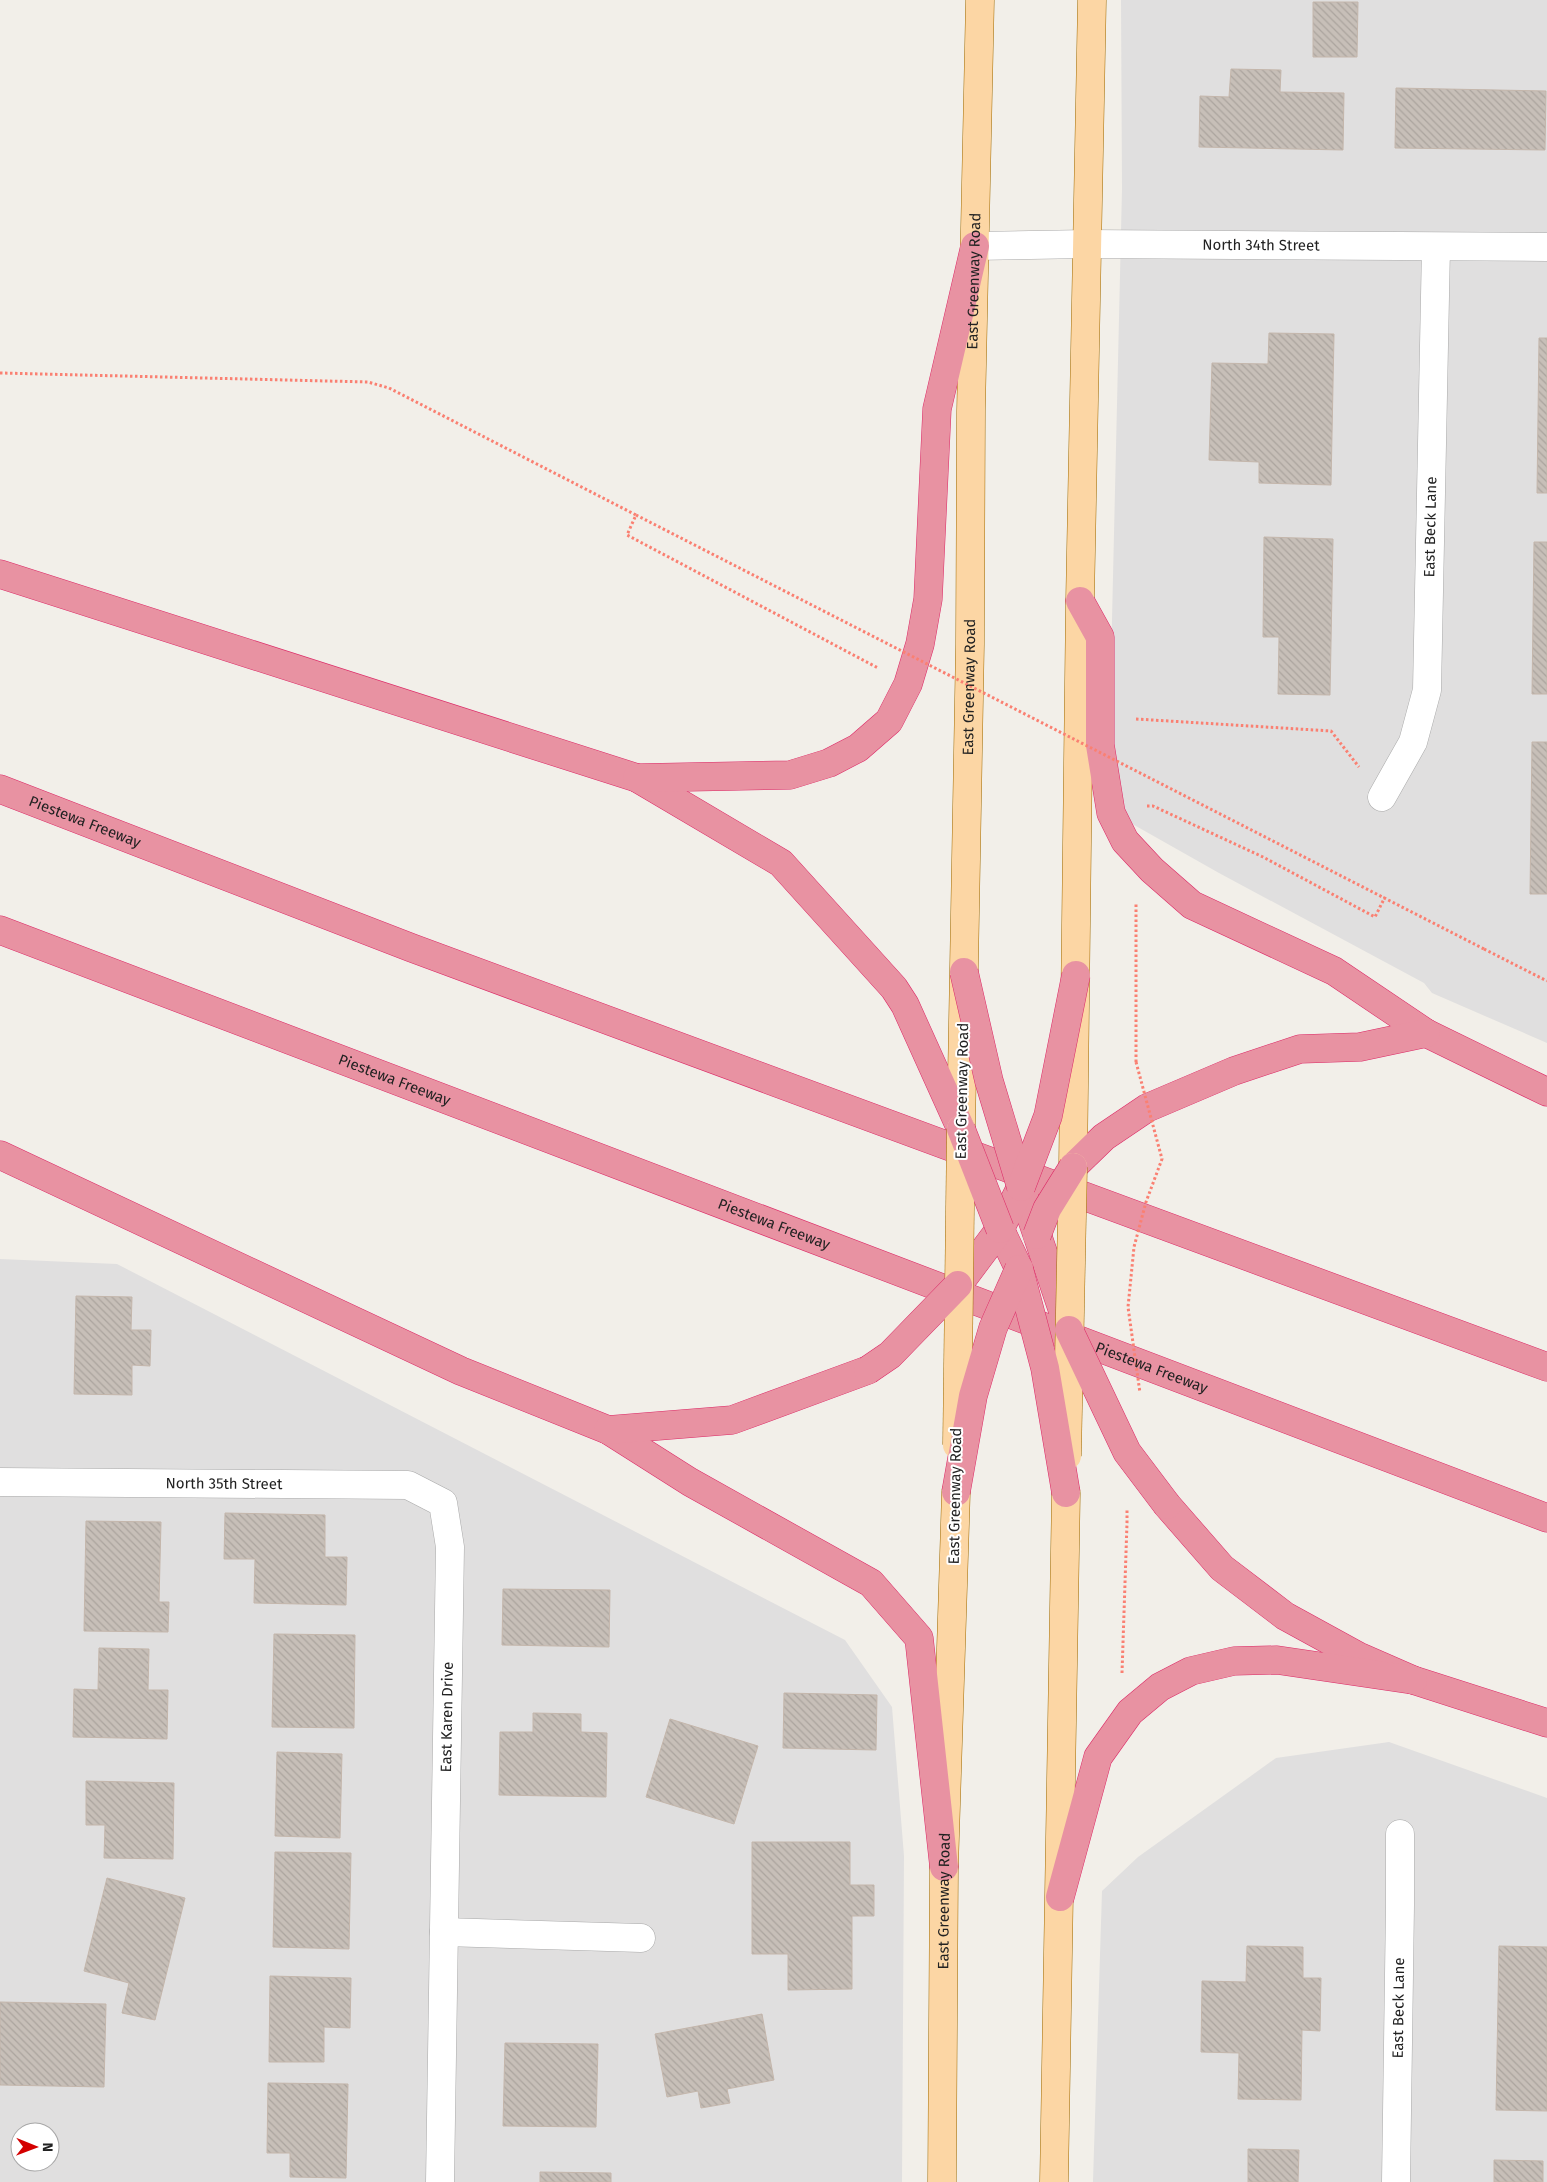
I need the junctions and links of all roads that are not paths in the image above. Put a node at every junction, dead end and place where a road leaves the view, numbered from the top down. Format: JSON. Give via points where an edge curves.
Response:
{"nodes":[{"id":1,"x":980,"y":0,"type":"edge"},
{"id":2,"x":1092,"y":0,"type":"edge"},
{"id":3,"x":1087,"y":244,"type":"junction"},
{"id":4,"x":974,"y":246,"type":"junction"},
{"id":5,"x":1436,"y":247,"type":"junction"},
{"id":6,"x":1547,"y":247,"type":"edge"},
{"id":7,"x":0,"y":574,"type":"edge"},
{"id":8,"x":1080,"y":602,"type":"junction"},
{"id":9,"x":637,"y":778,"type":"junction"},
{"id":10,"x":0,"y":789,"type":"edge"},
{"id":11,"x":1382,"y":797,"type":"road end"},
{"id":12,"x":0,"y":930,"type":"edge"},
{"id":13,"x":964,"y":972,"type":"junction"},
{"id":14,"x":1076,"y":975,"type":"junction"},
{"id":15,"x":1426,"y":1032,"type":"junction"},
{"id":16,"x":1547,"y":1092,"type":"edge"},
{"id":17,"x":961,"y":1129,"type":"junction"},
{"id":18,"x":0,"y":1155,"type":"edge"},
{"id":19,"x":1073,"y":1167,"type":"junction"},
{"id":20,"x":1021,"y":1187,"type":"junction"},
{"id":21,"x":1000,"y":1229,"type":"junction"},
{"id":22,"x":1037,"y":1235,"type":"junction"},
{"id":23,"x":1019,"y":1269,"type":"junction"},
{"id":24,"x":958,"y":1286,"type":"junction"},
{"id":25,"x":1069,"y":1330,"type":"junction"},
{"id":26,"x":1547,"y":1367,"type":"edge"},
{"id":27,"x":608,"y":1430,"type":"junction"},
{"id":28,"x":0,"y":1482,"type":"edge"},
{"id":29,"x":956,"y":1492,"type":"junction"},
{"id":30,"x":1066,"y":1493,"type":"junction"},
{"id":31,"x":443,"y":1503,"type":"joint"},
{"id":32,"x":1547,"y":1518,"type":"edge"},
{"id":33,"x":1413,"y":1680,"type":"junction"},
{"id":34,"x":1547,"y":1723,"type":"edge"},
{"id":35,"x":1400,"y":1834,"type":"dead end"},
{"id":36,"x":944,"y":1867,"type":"junction"},
{"id":37,"x":1060,"y":1897,"type":"junction"},
{"id":38,"x":444,"y":1932,"type":"junction"},
{"id":39,"x":641,"y":1938,"type":"dead end"},
{"id":40,"x":440,"y":2182,"type":"edge"},
{"id":41,"x":942,"y":2182,"type":"edge"},
{"id":42,"x":1054,"y":2182,"type":"edge"},
{"id":43,"x":1396,"y":2182,"type":"edge"}],
"edges":[{"from":1,"to":4,"type":"main road","name":"East Greenway Road"},
{"from":2,"to":3,"type":"main road"},
{"from":3,"to":4,"type":"street","name":"North 34th Street"},
{"from":3,"to":5,"type":"street","name":"North 34th Street"},
{"from":3,"to":8,"type":"main road"},
{"from":4,"to":9,"type":"highway","via":[[937,409],[928,599],[920,644],[908,684],[889,722],[858,748],[829,763],[790,775]]},
{"from":4,"to":13,"type":"main road","name":"East Greenway Road"},
{"from":5,"to":6,"type":"street","name":"North 34th Street"},
{"from":5,"to":11,"type":"street","name":"East Beck Lane","via":[[1427,690],[1413,742]]},
{"from":7,"to":9,"type":"highway"},
{"from":8,"to":14,"type":"main road"},
{"from":8,"to":15,"type":"highway","via":[[1100,637],[1100,745],[1111,813],[1126,841],[1152,870],[1192,905],[1334,972]]},
{"from":9,"to":17,"type":"highway","via":[[781,864],[906,1004]]},
{"from":10,"to":26,"type":"highway","name":"Piestewa Freeway","via":[[412,948]]},
{"from":12,"to":32,"type":"highway","name":"Piestewa Freeway"},
{"from":13,"to":17,"type":"main road","name":"East Greenway Road","bridge":true},
{"from":13,"to":20,"type":"highway","bridge":true,"via":[[989,1081]]},
{"from":14,"to":19,"type":"main road","bridge":true},
{"from":14,"to":20,"type":"highway","bridge":true,"via":[[1048,1116]]},
{"from":15,"to":16,"type":"highway"},
{"from":15,"to":19,"type":"highway","via":[[1360,1047],[1300,1049],[1234,1071],[1147,1108],[1104,1138]]},
{"from":17,"to":21,"type":"highway","bridge":true},
{"from":17,"to":24,"type":"main road","name":"East Greenway Road","bridge":true},
{"from":18,"to":27,"type":"highway","via":[[461,1371]]},
{"from":19,"to":22,"type":"highway","bridge":true,"via":[[1047,1209]]},
{"from":19,"to":25,"type":"main road","bridge":true},
{"from":20,"to":21,"type":"highway"},
{"from":20,"to":22,"type":"highway"},
{"from":21,"to":23,"type":"highway"},
{"from":21,"to":24,"type":"highway"},
{"from":22,"to":23,"type":"highway"},
{"from":22,"to":25,"type":"highway","bridge":true},
{"from":23,"to":29,"type":"highway","bridge":true,"via":[[994,1328],[973,1396]]},
{"from":23,"to":30,"type":"highway","bridge":true,"via":[[1045,1368]]},
{"from":24,"to":27,"type":"highway","bridge":true,"via":[[890,1355],[868,1370],[732,1420]]},
{"from":24,"to":29,"type":"main road","name":"East Greenway Road","bridge":true},
{"from":25,"to":30,"type":"main road","bridge":true},
{"from":25,"to":33,"type":"highway","bridge":true,"via":[[1128,1452],[1167,1505],[1222,1568],[1285,1616],[1358,1656]]},
{"from":27,"to":36,"type":"highway","via":[[690,1482],[871,1583],[919,1638]]},
{"from":28,"to":31,"type":"street","name":"North 35th Street","via":[[408,1485]]},
{"from":29,"to":36,"type":"main road","name":"East Greenway Road"},
{"from":30,"to":37,"type":"main road"},
{"from":31,"to":38,"type":"street","name":"East Karen Drive","via":[[450,1547]]},
{"from":33,"to":34,"type":"highway"},
{"from":33,"to":37,"type":"highway","via":[[1277,1660],[1234,1661],[1191,1671],[1160,1687],[1130,1712],[1098,1757]]},
{"from":35,"to":43,"type":"street","name":"East Beck Lane"},
{"from":36,"to":41,"type":"main road","name":"East Greenway Road"},
{"from":37,"to":42,"type":"main road"},
{"from":38,"to":39,"type":"street"},
{"from":38,"to":40,"type":"street","name":"East Karen Drive"}]}
